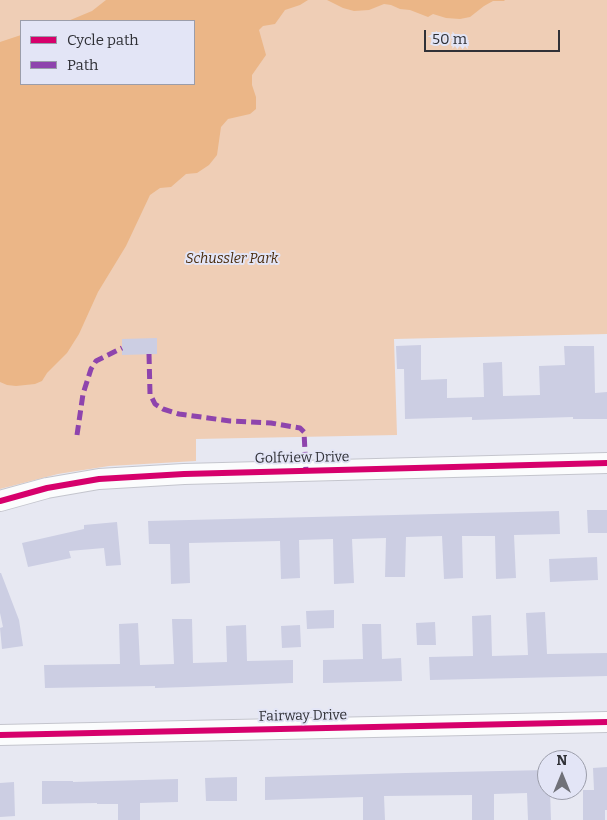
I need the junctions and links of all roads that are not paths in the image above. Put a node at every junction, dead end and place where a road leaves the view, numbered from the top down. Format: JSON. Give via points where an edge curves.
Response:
{"nodes":[{"id":1,"x":607,"y":463,"type":"edge"},
{"id":2,"x":0,"y":501,"type":"edge"},
{"id":3,"x":607,"y":722,"type":"edge"},
{"id":4,"x":0,"y":735,"type":"edge"}],
"edges":[{"from":1,"to":2,"type":"street","name":"Golfview Drive","via":[[108,478],[47,488]]},
{"from":3,"to":4,"type":"street","name":"Fairway Drive"}]}
